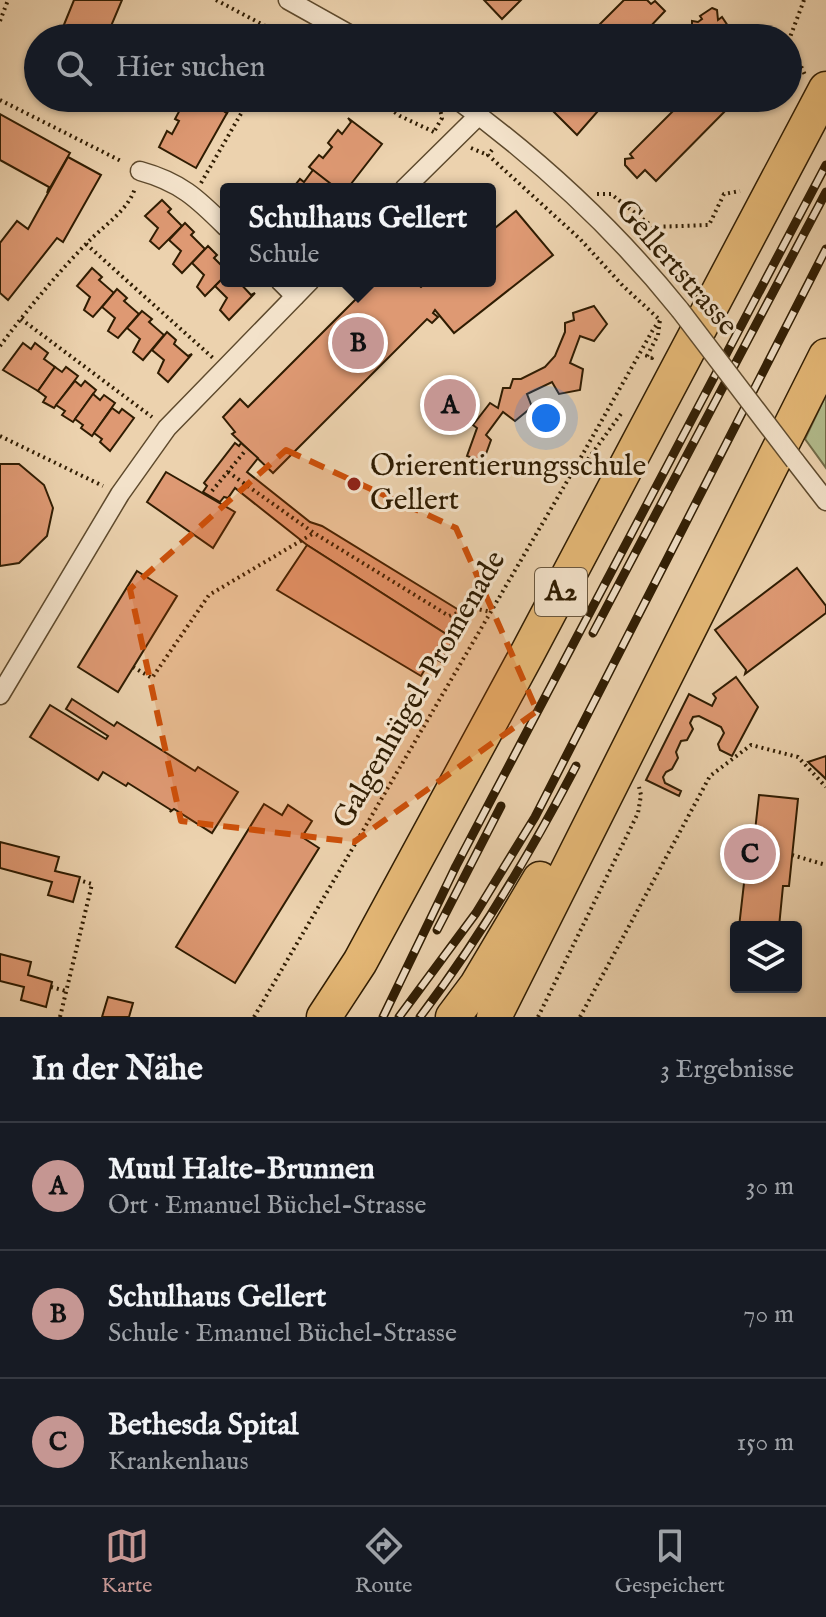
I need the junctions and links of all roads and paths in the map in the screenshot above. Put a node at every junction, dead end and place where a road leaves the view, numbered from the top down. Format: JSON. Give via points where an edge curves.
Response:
{"nodes":[{"id":1,"x":8,"y":0,"type":"edge"},
{"id":2,"x":216,"y":0,"type":"edge"},
{"id":3,"x":288,"y":0,"type":"edge"},
{"id":4,"x":804,"y":0,"type":"edge"},
{"id":5,"x":0,"y":21,"type":"edge"},
{"id":6,"x":261,"y":24,"type":"edge"},
{"id":7,"x":331,"y":24,"type":"edge"},
{"id":8,"x":795,"y":24,"type":"edge"},
{"id":9,"x":802,"y":61,"type":"edge"},
{"id":10,"x":817,"y":85,"type":"edge"},
{"id":11,"x":0,"y":100,"type":"edge"},
{"id":12,"x":242,"y":112,"type":"edge"},
{"id":13,"x":394,"y":112,"type":"edge"},
{"id":14,"x":444,"y":112,"type":"edge"},
{"id":15,"x":472,"y":112,"type":"edge"},
{"id":16,"x":479,"y":115,"type":"junction"},
{"id":17,"x":434,"y":132,"type":"junction"},
{"id":18,"x":453,"y":140,"type":"junction"},
{"id":19,"x":488,"y":155,"type":"dead end"},
{"id":20,"x":140,"y":171,"type":"junction"},
{"id":21,"x":410,"y":183,"type":"edge"},
{"id":22,"x":195,"y":195,"type":"junction"},
{"id":23,"x":574,"y":195,"type":"junction"},
{"id":24,"x":754,"y":208,"type":"junction"},
{"id":25,"x":220,"y":221,"type":"edge"},
{"id":26,"x":86,"y":244,"type":"junction"},
{"id":27,"x":286,"y":287,"type":"edge"},
{"id":28,"x":304,"y":287,"type":"edge"},
{"id":29,"x":295,"y":296,"type":"junction"},
{"id":30,"x":678,"y":308,"type":"junction"},
{"id":31,"x":20,"y":319,"type":"junction"},
{"id":32,"x":660,"y":320,"type":"junction"},
{"id":33,"x":0,"y":346,"type":"edge"},
{"id":34,"x":658,"y":347,"type":"dead end"},
{"id":35,"x":826,"y":356,"type":"edge"},
{"id":36,"x":224,"y":367,"type":"junction"},
{"id":37,"x":167,"y":428,"type":"junction"},
{"id":38,"x":0,"y":436,"type":"edge"},
{"id":39,"x":245,"y":451,"type":"dead end"},
{"id":40,"x":228,"y":472,"type":"junction"},
{"id":41,"x":212,"y":491,"type":"dead end"},
{"id":42,"x":120,"y":494,"type":"junction"},
{"id":43,"x":826,"y":501,"type":"edge"},
{"id":44,"x":314,"y":533,"type":"junction"},
{"id":45,"x":491,"y":612,"type":"junction"},
{"id":46,"x":8,"y":661,"type":"edge"},
{"id":47,"x":133,"y":667,"type":"dead end"},
{"id":48,"x":0,"y":695,"type":"edge"},
{"id":49,"x":630,"y":747,"type":"junction"},
{"id":50,"x":826,"y":787,"type":"edge"},
{"id":51,"x":792,"y":855,"type":"dead end"},
{"id":52,"x":826,"y":865,"type":"edge"},
{"id":53,"x":79,"y":880,"type":"dead end"},
{"id":54,"x":360,"y":962,"type":"junction"},
{"id":55,"x":51,"y":987,"type":"dead end"},
{"id":56,"x":66,"y":991,"type":"junction"},
{"id":57,"x":60,"y":1017,"type":"edge"},
{"id":58,"x":254,"y":1017,"type":"edge"},
{"id":59,"x":324,"y":1017,"type":"edge"},
{"id":60,"x":341,"y":1017,"type":"edge"},
{"id":61,"x":453,"y":1017,"type":"edge"},
{"id":62,"x":494,"y":1017,"type":"edge"},
{"id":63,"x":580,"y":1017,"type":"edge"}],
"edges":[{"from":1,"to":5,"type":"path"},
{"from":2,"to":6,"type":"path"},
{"from":3,"to":7,"type":"street"},
{"from":4,"to":8,"type":"path"},
{"from":9,"to":10,"type":"path"},
{"from":10,"to":24,"type":"highway","number":"A2"},
{"from":11,"to":20,"type":"path"},
{"from":12,"to":22,"type":"path"},
{"from":13,"to":17,"type":"path"},
{"from":14,"to":17,"type":"path"},
{"from":15,"to":16,"type":"street","name":"Gellertstrasse"},
{"from":16,"to":18,"type":"street"},
{"from":16,"to":23,"type":"street","name":"Gellertstrasse"},
{"from":17,"to":18,"type":"path"},
{"from":18,"to":19,"type":"path"},
{"from":18,"to":21,"type":"street"},
{"from":20,"to":22,"type":"street"},
{"from":20,"to":26,"type":"path","via":[[132,200]]},
{"from":22,"to":25,"type":"street"},
{"from":23,"to":24,"type":"path","via":[[611,194],[653,227],[709,225],[724,194],[742,191]]},
{"from":23,"to":30,"type":"street","name":"Gellertstrasse"},
{"from":24,"to":54,"type":"highway","number":"A2"},
{"from":26,"to":31,"type":"path"},
{"from":26,"to":36,"type":"path"},
{"from":27,"to":29,"type":"street"},
{"from":28,"to":29,"type":"street"},
{"from":29,"to":36,"type":"street"},
{"from":30,"to":32,"type":"path","name":"Galgenhügel-Promenade"},
{"from":30,"to":43,"type":"street","name":"Gellertstrasse","bridge":true},
{"from":31,"to":33,"type":"path"},
{"from":31,"to":37,"type":"path"},
{"from":32,"to":34,"type":"path","via":[[647,356],[652,358]]},
{"from":32,"to":45,"type":"path","name":"Galgenhügel-Promenade"},
{"from":35,"to":49,"type":"highway"},
{"from":36,"to":37,"type":"street"},
{"from":37,"to":42,"type":"street"},
{"from":38,"to":42,"type":"path"},
{"from":39,"to":40,"type":"path"},
{"from":40,"to":41,"type":"path"},
{"from":40,"to":44,"type":"path"},
{"from":42,"to":46,"type":"street"},
{"from":44,"to":45,"type":"path","via":[[449,616],[464,606]]},
{"from":44,"to":47,"type":"path","via":[[209,595],[152,678]]},
{"from":45,"to":58,"type":"path","name":"Galgenhügel-Promenade"},
{"from":46,"to":48,"type":"street"},
{"from":49,"to":61,"type":"highway","via":[[583,799],[526,904]]},
{"from":49,"to":62,"type":"highway"},
{"from":50,"to":63,"type":"path","via":[[798,757],[751,745],[710,776]]},
{"from":51,"to":52,"type":"path"},
{"from":53,"to":56,"type":"path","via":[[92,884]]},
{"from":54,"to":59,"type":"highway"},
{"from":54,"to":60,"type":"highway","number":"A2"},
{"from":55,"to":56,"type":"path"},
{"from":56,"to":57,"type":"path"}]}
